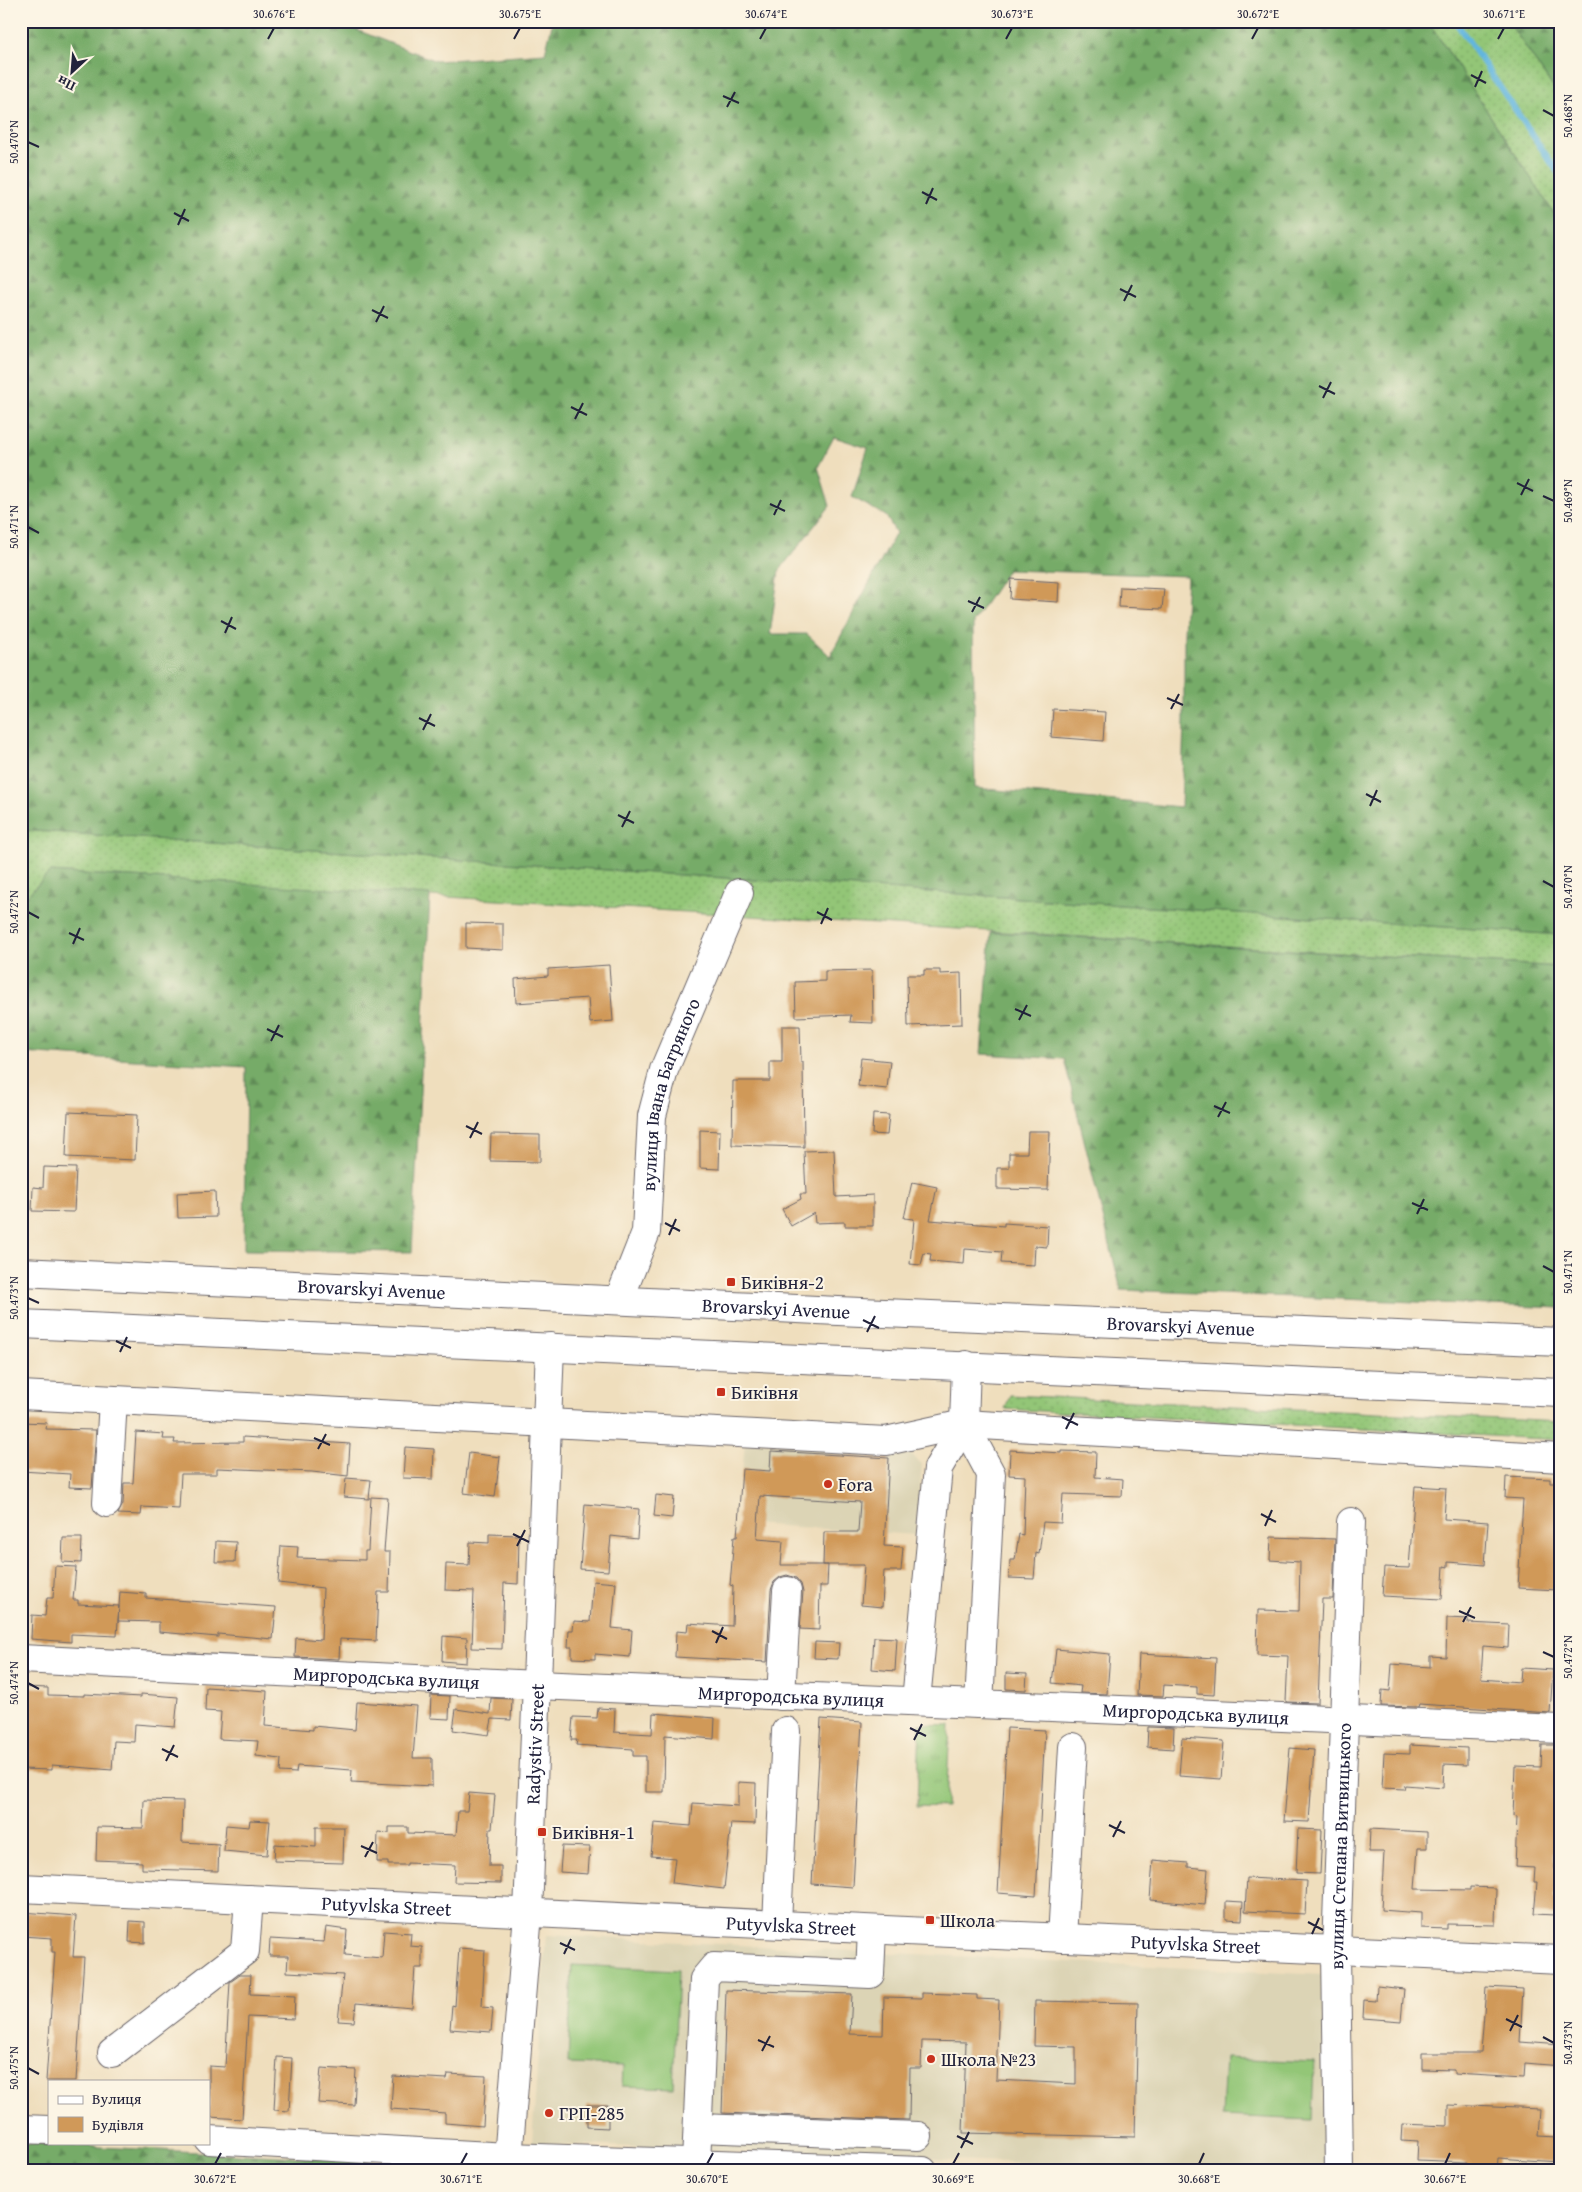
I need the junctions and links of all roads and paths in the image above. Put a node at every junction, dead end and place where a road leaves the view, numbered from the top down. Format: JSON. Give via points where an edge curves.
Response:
{"nodes":[{"id":1,"x":739,"y":892,"type":"dead end"},
{"id":2,"x":21,"y":1272,"type":"edge"},
{"id":3,"x":618,"y":1300,"type":"junction"},
{"id":4,"x":21,"y":1324,"type":"edge"},
{"id":5,"x":1561,"y":1342,"type":"edge"},
{"id":6,"x":550,"y":1347,"type":"junction"},
{"id":7,"x":966,"y":1365,"type":"junction"},
{"id":8,"x":1561,"y":1394,"type":"edge"},
{"id":9,"x":21,"y":1395,"type":"edge"},
{"id":10,"x":113,"y":1400,"type":"junction"},
{"id":11,"x":546,"y":1423,"type":"junction"},
{"id":12,"x":964,"y":1424,"type":"junction"},
{"id":13,"x":1561,"y":1458,"type":"edge"},
{"id":14,"x":107,"y":1503,"type":"dead end"},
{"id":15,"x":1351,"y":1522,"type":"dead end"},
{"id":16,"x":787,"y":1591,"type":"dead end"},
{"id":17,"x":21,"y":1659,"type":"edge"},
{"id":18,"x":537,"y":1685,"type":"junction"},
{"id":19,"x":781,"y":1696,"type":"junction"},
{"id":20,"x":916,"y":1701,"type":"junction"},
{"id":21,"x":979,"y":1704,"type":"junction"},
{"id":22,"x":1345,"y":1718,"type":"junction"},
{"id":23,"x":1561,"y":1729,"type":"edge"},
{"id":24,"x":786,"y":1731,"type":"dead end"},
{"id":25,"x":1073,"y":1746,"type":"dead end"},
{"id":26,"x":21,"y":1888,"type":"edge"},
{"id":27,"x":249,"y":1899,"type":"junction"},
{"id":28,"x":528,"y":1913,"type":"junction"},
{"id":29,"x":777,"y":1924,"type":"junction"},
{"id":30,"x":872,"y":1930,"type":"junction"},
{"id":31,"x":1062,"y":1938,"type":"junction"},
{"id":32,"x":1336,"y":1951,"type":"junction"},
{"id":33,"x":1561,"y":1960,"type":"edge"},
{"id":34,"x":112,"y":2053,"type":"dead end"},
{"id":35,"x":698,"y":2128,"type":"junction"},
{"id":36,"x":21,"y":2129,"type":"edge"},
{"id":37,"x":48,"y":2130,"type":"edge"},
{"id":38,"x":918,"y":2136,"type":"dead end"},
{"id":39,"x":210,"y":2140,"type":"edge"},
{"id":40,"x":696,"y":2163,"type":"junction"},
{"id":41,"x":508,"y":2164,"type":"edge"},
{"id":42,"x":923,"y":2171,"type":"edge"},
{"id":43,"x":1339,"y":2171,"type":"edge"}],
"edges":[{"from":1,"to":3,"type":"main road","name":"вулиця Івана Багряного","via":[[664,1070],[652,1116],[646,1232]]},
{"from":2,"to":3,"type":"main road","name":"Brovarskyi Avenue"},
{"from":3,"to":5,"type":"main road","name":"Brovarskyi Avenue"},
{"from":4,"to":6,"type":"main road"},
{"from":6,"to":7,"type":"main road"},
{"from":6,"to":11,"type":"main road","name":"Radystiv Street"},
{"from":7,"to":8,"type":"main road"},
{"from":7,"to":12,"type":"main road"},
{"from":9,"to":10,"type":"main road"},
{"from":10,"to":11,"type":"main road"},
{"from":10,"to":14,"type":"main road"},
{"from":11,"to":12,"type":"main road","via":[[886,1441]]},
{"from":11,"to":18,"type":"main road","name":"Radystiv Street"},
{"from":12,"to":13,"type":"main road"},
{"from":12,"to":20,"type":"main road","via":[[938,1468]]},
{"from":12,"to":21,"type":"main road","via":[[991,1474]]},
{"from":15,"to":22,"type":"main road","name":"вулиця Степана Витвицького"},
{"from":16,"to":19,"type":"main road"},
{"from":17,"to":18,"type":"main road","name":"Миргородська вулиця"},
{"from":18,"to":19,"type":"main road","name":"Миргородська вулиця"},
{"from":18,"to":28,"type":"main road","name":"Radystiv Street"},
{"from":19,"to":20,"type":"main road","name":"Миргородська вулиця"},
{"from":20,"to":21,"type":"main road","name":"Миргородська вулиця"},
{"from":21,"to":22,"type":"main road","name":"Миргородська вулиця"},
{"from":22,"to":23,"type":"main road","name":"Миргородська вулиця"},
{"from":22,"to":32,"type":"main road","name":"вулиця Степана Витвицького"},
{"from":24,"to":29,"type":"main road"},
{"from":25,"to":31,"type":"main road"},
{"from":26,"to":27,"type":"main road","name":"Putyvlska Street"},
{"from":27,"to":28,"type":"main road","name":"Putyvlska Street"},
{"from":27,"to":34,"type":"main road","via":[[245,1951]]},
{"from":28,"to":29,"type":"main road","name":"Putyvlska Street"},
{"from":28,"to":41,"type":"main road","name":"Radystiv Street"},
{"from":29,"to":30,"type":"main road","name":"Putyvlska Street"},
{"from":30,"to":31,"type":"main road","name":"Putyvlska Street"},
{"from":30,"to":35,"type":"main road","via":[[870,1974],[714,1967],[704,1979]]},
{"from":31,"to":32,"type":"main road","name":"Putyvlska Street"},
{"from":32,"to":33,"type":"main road","name":"Putyvlska Street"},
{"from":32,"to":43,"type":"main road","name":"вулиця Степана Витвицького"},
{"from":35,"to":38,"type":"main road"},
{"from":35,"to":40,"type":"main road"},
{"from":36,"to":37,"type":"main road"},
{"from":39,"to":41,"type":"main road"},
{"from":40,"to":41,"type":"main road"},
{"from":40,"to":42,"type":"main road"}]}
